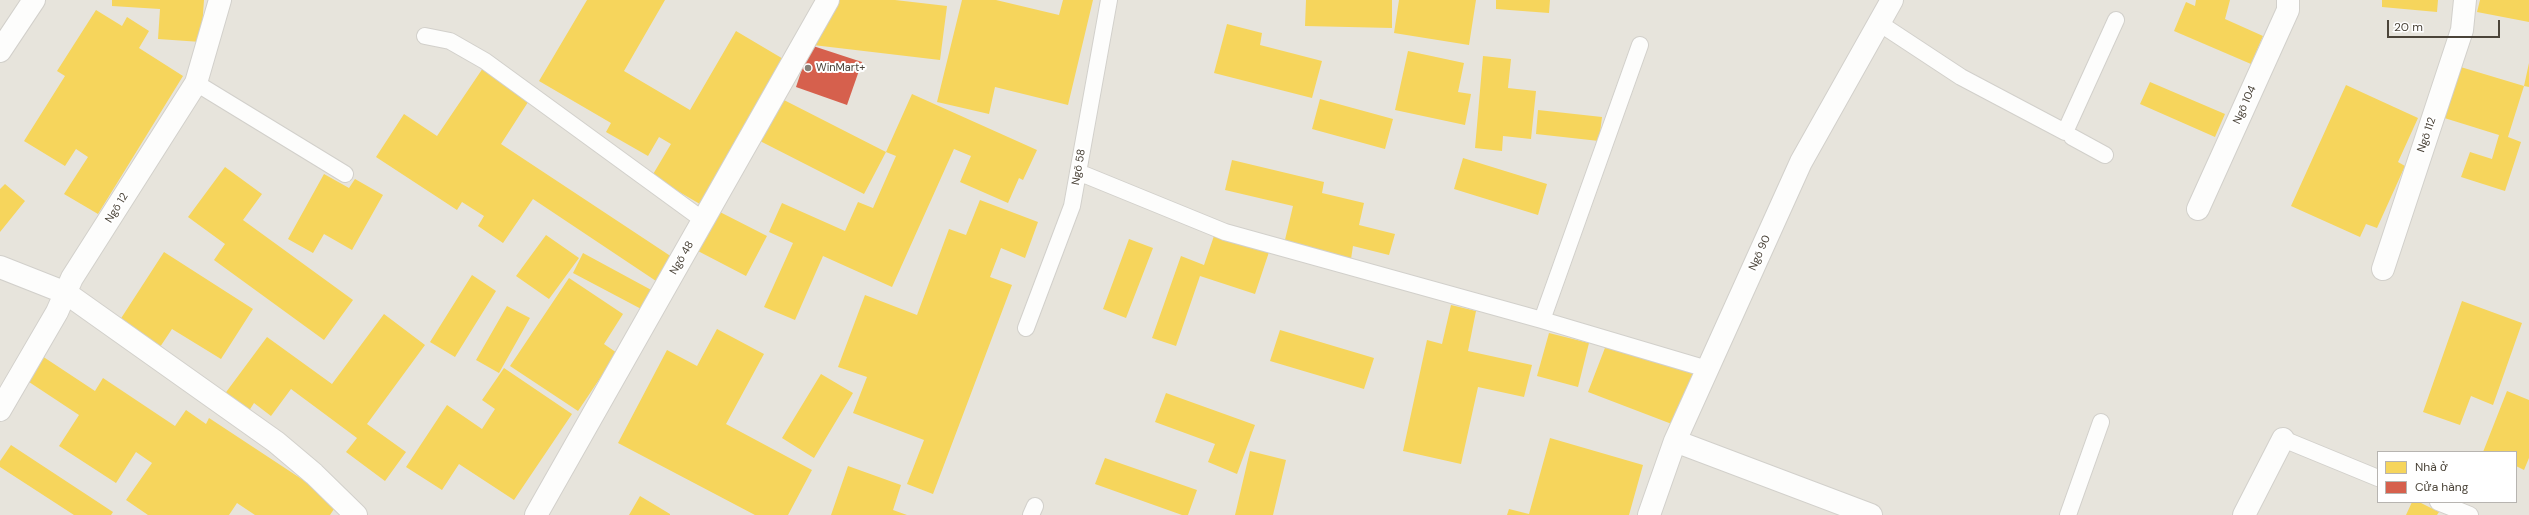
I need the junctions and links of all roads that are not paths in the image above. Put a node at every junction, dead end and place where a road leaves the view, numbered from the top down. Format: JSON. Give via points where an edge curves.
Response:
{"nodes":[{"id":1,"x":34,"y":0,"type":"edge"},
{"id":2,"x":220,"y":0,"type":"edge"},
{"id":3,"x":828,"y":0,"type":"edge"},
{"id":4,"x":1109,"y":0,"type":"edge"},
{"id":5,"x":1892,"y":0,"type":"edge"},
{"id":6,"x":2288,"y":0,"type":"edge"},
{"id":7,"x":2465,"y":0,"type":"edge"},
{"id":8,"x":2116,"y":20,"type":"dead end"},
{"id":9,"x":1879,"y":23,"type":"junction"},
{"id":10,"x":425,"y":36,"type":"dead end"},
{"id":11,"x":1640,"y":45,"type":"dead end"},
{"id":12,"x":0,"y":51,"type":"edge"},
{"id":13,"x":196,"y":83,"type":"junction"},
{"id":14,"x":2072,"y":137,"type":"dead end"},
{"id":15,"x":2105,"y":155,"type":"dead end"},
{"id":16,"x":1078,"y":172,"type":"junction"},
{"id":17,"x":345,"y":174,"type":"dead end"},
{"id":18,"x":2198,"y":209,"type":"dead end"},
{"id":19,"x":703,"y":220,"type":"junction"},
{"id":20,"x":0,"y":267,"type":"edge"},
{"id":21,"x":2383,"y":269,"type":"dead end"},
{"id":22,"x":66,"y":293,"type":"junction"},
{"id":23,"x":1542,"y":320,"type":"junction"},
{"id":24,"x":1026,"y":328,"type":"dead end"},
{"id":25,"x":1707,"y":369,"type":"junction"},
{"id":26,"x":0,"y":410,"type":"edge"},
{"id":27,"x":2101,"y":422,"type":"dead end"},
{"id":28,"x":2283,"y":439,"type":"joint"},
{"id":29,"x":1675,"y":441,"type":"junction"},
{"id":30,"x":2377,"y":478,"type":"edge"},
{"id":31,"x":2440,"y":503,"type":"edge"},
{"id":32,"x":356,"y":515,"type":"edge"},
{"id":33,"x":536,"y":515,"type":"edge"},
{"id":34,"x":1649,"y":515,"type":"edge"},
{"id":35,"x":1871,"y":515,"type":"edge"},
{"id":36,"x":2068,"y":515,"type":"edge"},
{"id":37,"x":2244,"y":515,"type":"edge"},
{"id":38,"x":2470,"y":515,"type":"edge"}],
"edges":[{"from":1,"to":12,"type":"street"},
{"from":2,"to":13,"type":"street","name":"Ngõ 12"},
{"from":3,"to":19,"type":"street","name":"Ngõ 48"},
{"from":4,"to":16,"type":"lane","name":"Ngõ 58"},
{"from":5,"to":9,"type":"street","name":"Ngõ 90"},
{"from":6,"to":18,"type":"street","name":"Ngõ 104","via":[[2288,10]]},
{"from":7,"to":21,"type":"street","name":"Ngõ 112","via":[[2462,30]]},
{"from":8,"to":9,"type":"lane","via":[[2065,132],[1960,77]]},
{"from":9,"to":25,"type":"street","name":"Ngõ 90","via":[[1801,162]]},
{"from":10,"to":19,"type":"lane","via":[[450,41],[485,61]]},
{"from":11,"to":23,"type":"lane"},
{"from":13,"to":17,"type":"lane"},
{"from":13,"to":22,"type":"street","name":"Ngõ 12","via":[[72,278]]},
{"from":14,"to":15,"type":"lane"},
{"from":16,"to":23,"type":"lane","via":[[1225,232]]},
{"from":16,"to":24,"type":"lane","name":"Ngõ 58","via":[[1072,206]]},
{"from":19,"to":33,"type":"street","name":"Ngõ 48"},
{"from":20,"to":22,"type":"street"},
{"from":22,"to":26,"type":"street","name":"Ngõ 12"},
{"from":22,"to":32,"type":"street","via":[[276,442]]},
{"from":23,"to":25,"type":"lane"},
{"from":25,"to":29,"type":"street","name":"Ngõ 90"},
{"from":27,"to":36,"type":"lane"},
{"from":28,"to":30,"type":"lane"},
{"from":28,"to":37,"type":"street"},
{"from":29,"to":34,"type":"street","name":"Ngõ 90"},
{"from":29,"to":35,"type":"street"},
{"from":31,"to":38,"type":"lane"}]}
